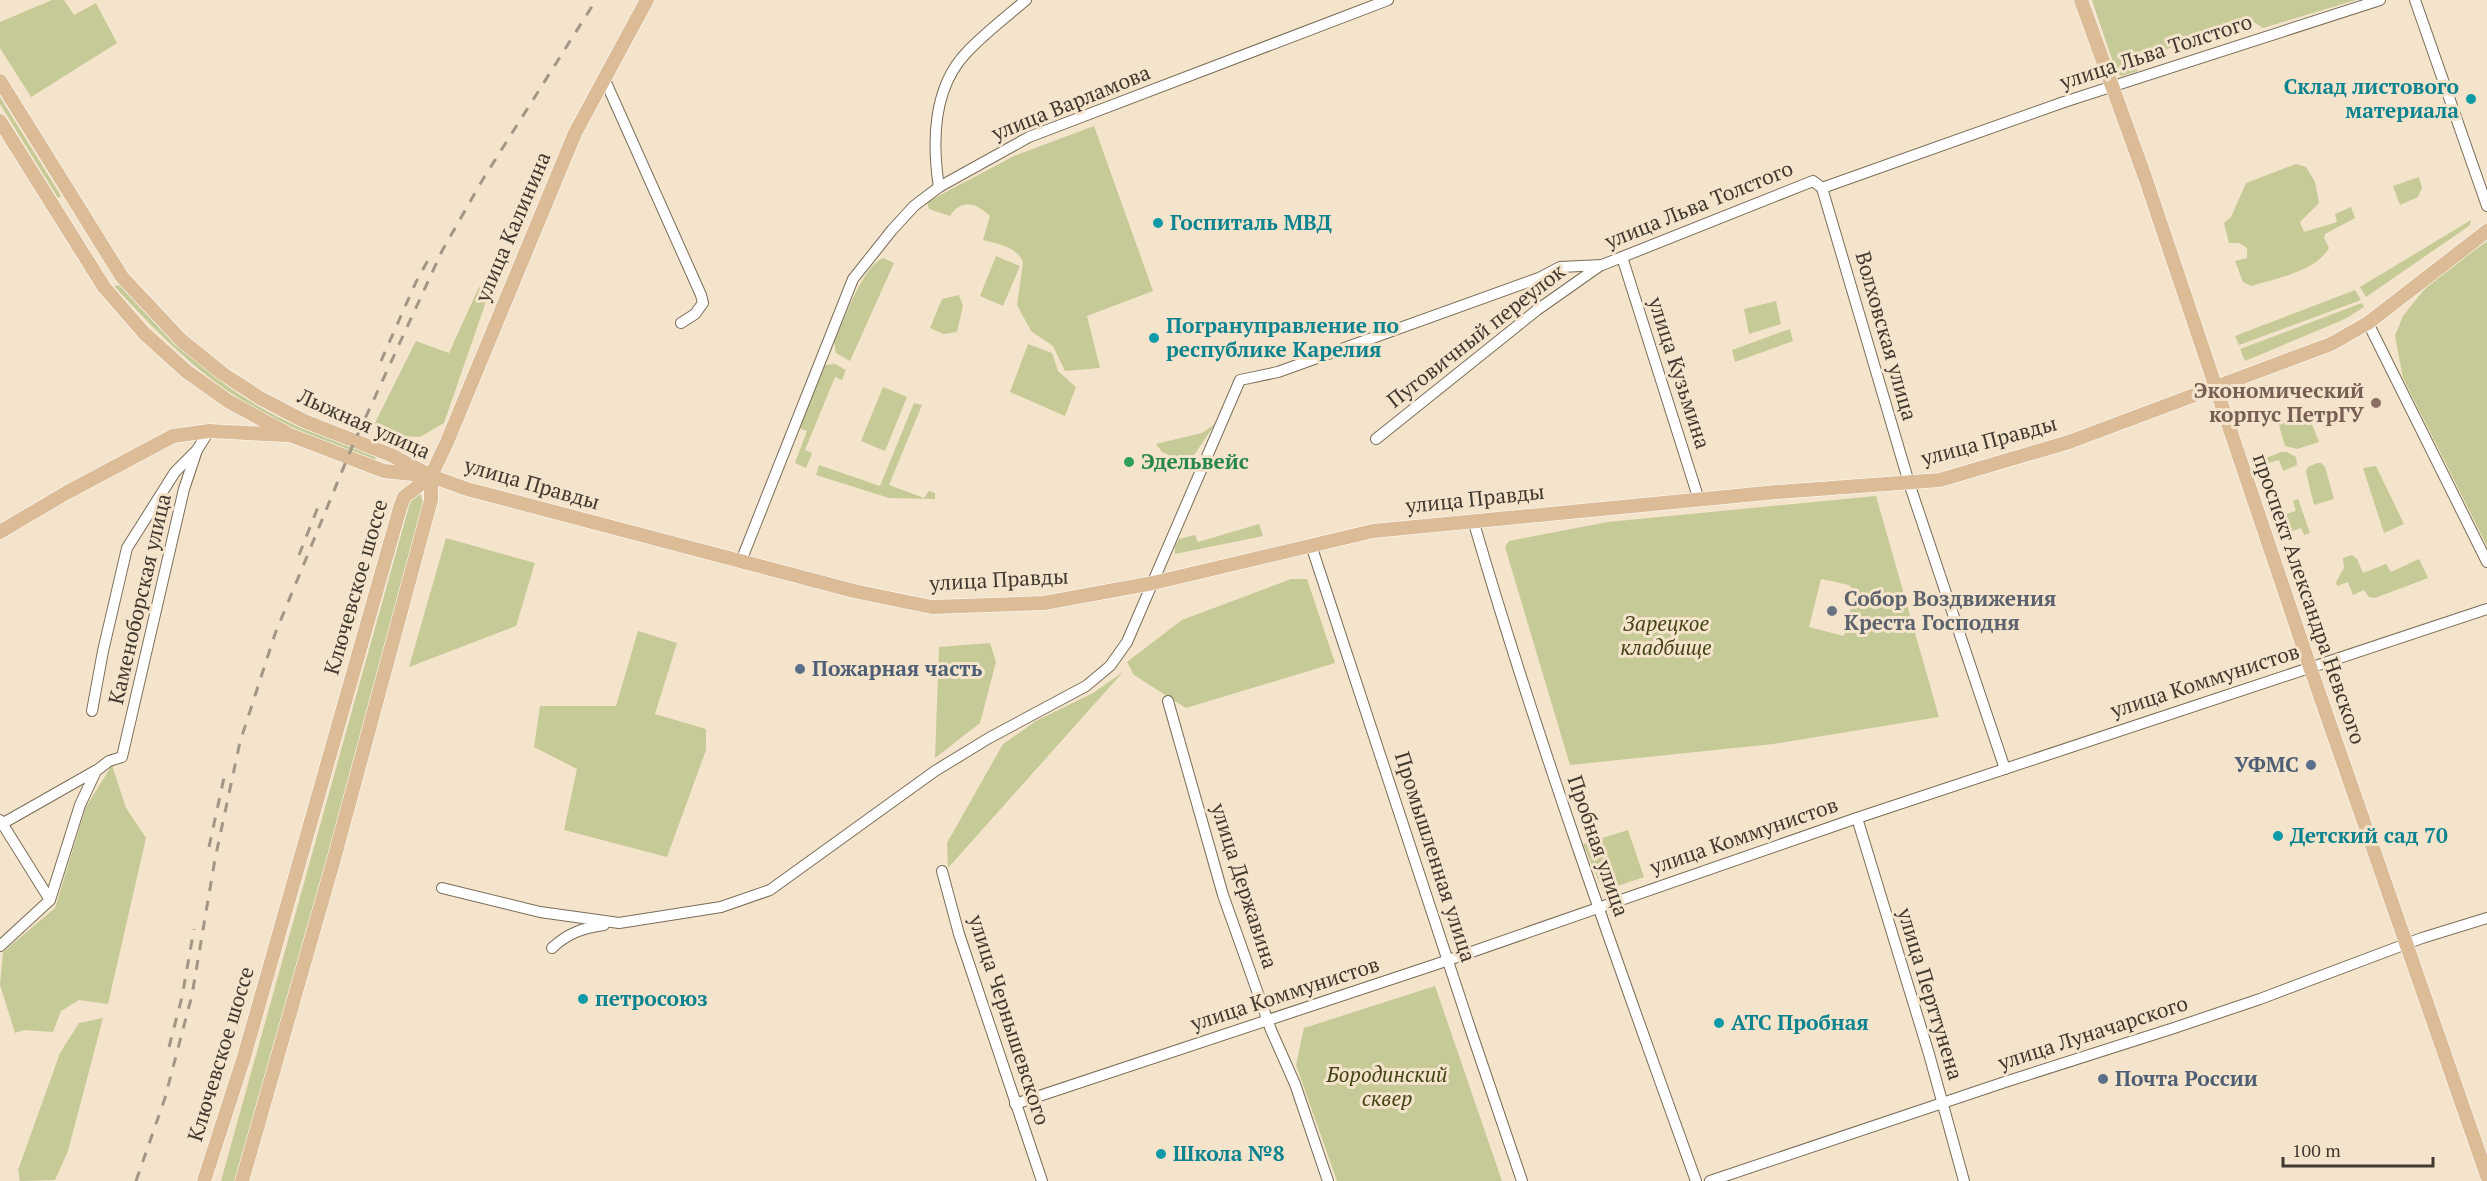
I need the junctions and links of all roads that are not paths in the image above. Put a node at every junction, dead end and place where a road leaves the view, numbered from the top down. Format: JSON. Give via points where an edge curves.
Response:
{"nodes":[{"id":1,"x":647,"y":0,"type":"edge"},
{"id":2,"x":1026,"y":0,"type":"edge"},
{"id":3,"x":1388,"y":0,"type":"edge"},
{"id":4,"x":2081,"y":0,"type":"edge"},
{"id":5,"x":2380,"y":0,"type":"edge"},
{"id":6,"x":2415,"y":0,"type":"edge"},
{"id":7,"x":604,"y":78,"type":"junction"},
{"id":8,"x":0,"y":81,"type":"edge"},
{"id":9,"x":2113,"y":87,"type":"junction"},
{"id":10,"x":0,"y":121,"type":"edge"},
{"id":11,"x":939,"y":187,"type":"junction"},
{"id":12,"x":1822,"y":188,"type":"junction"},
{"id":13,"x":75,"y":205,"type":"junction"},
{"id":14,"x":2487,"y":206,"type":"edge"},
{"id":15,"x":58,"y":215,"type":"junction"},
{"id":16,"x":2487,"y":231,"type":"edge"},
{"id":17,"x":1622,"y":257,"type":"junction"},
{"id":18,"x":1602,"y":264,"type":"junction"},
{"id":19,"x":122,"y":277,"type":"junction"},
{"id":20,"x":104,"y":286,"type":"junction"},
{"id":21,"x":681,"y":323,"type":"dead end"},
{"id":22,"x":2368,"y":323,"type":"junction"},
{"id":23,"x":2216,"y":387,"type":"junction"},
{"id":24,"x":209,"y":431,"type":"junction"},
{"id":25,"x":290,"y":435,"type":"junction"},
{"id":26,"x":1376,"y":439,"type":"dead end"},
{"id":27,"x":197,"y":450,"type":"junction"},
{"id":28,"x":431,"y":476,"type":"junction"},
{"id":29,"x":1909,"y":483,"type":"junction"},
{"id":30,"x":1699,"y":500,"type":"junction"},
{"id":31,"x":1473,"y":520,"type":"junction"},
{"id":32,"x":0,"y":532,"type":"edge"},
{"id":33,"x":1311,"y":545,"type":"junction"},
{"id":34,"x":741,"y":561,"type":"junction"},
{"id":35,"x":2487,"y":562,"type":"edge"},
{"id":36,"x":1154,"y":583,"type":"junction"},
{"id":37,"x":2487,"y":609,"type":"edge"},
{"id":38,"x":2310,"y":667,"type":"junction"},
{"id":39,"x":1168,"y":701,"type":"dead end"},
{"id":40,"x":92,"y":711,"type":"dead end"},
{"id":41,"x":2006,"y":769,"type":"junction"},
{"id":42,"x":96,"y":771,"type":"junction"},
{"id":43,"x":1857,"y":818,"type":"junction"},
{"id":44,"x":1,"y":823,"type":"edge"},
{"id":45,"x":942,"y":871,"type":"dead end"},
{"id":46,"x":442,"y":888,"type":"dead end"},
{"id":47,"x":50,"y":900,"type":"junction"},
{"id":48,"x":1598,"y":907,"type":"junction"},
{"id":49,"x":2487,"y":918,"type":"edge"},
{"id":50,"x":619,"y":922,"type":"junction"},
{"id":51,"x":2405,"y":944,"type":"junction"},
{"id":52,"x":0,"y":946,"type":"edge"},
{"id":53,"x":552,"y":948,"type":"dead end"},
{"id":54,"x":1448,"y":961,"type":"junction"},
{"id":55,"x":1267,"y":1020,"type":"junction"},
{"id":56,"x":1942,"y":1103,"type":"junction"},
{"id":57,"x":1015,"y":1104,"type":"junction"},
{"id":58,"x":2487,"y":1176,"type":"edge"},
{"id":59,"x":204,"y":1181,"type":"edge"},
{"id":60,"x":242,"y":1181,"type":"edge"},
{"id":61,"x":1042,"y":1181,"type":"edge"},
{"id":62,"x":1328,"y":1181,"type":"edge"},
{"id":63,"x":1522,"y":1181,"type":"edge"},
{"id":64,"x":1696,"y":1181,"type":"edge"},
{"id":65,"x":1710,"y":1181,"type":"edge"},
{"id":66,"x":1964,"y":1181,"type":"edge"}],
"edges":[{"from":1,"to":7,"type":"main road","name":"улица Калинина"},
{"from":2,"to":11,"type":"street","via":[[966,53],[947,82],[935,128]]},
{"from":3,"to":11,"type":"street","name":"улица Варламова","via":[[1029,137]]},
{"from":4,"to":9,"type":"main road","name":"проспект Александра Невского"},
{"from":5,"to":9,"type":"street","name":"улица Льва Толстого"},
{"from":6,"to":14,"type":"street"},
{"from":7,"to":21,"type":"street","via":[[701,295],[700,308]]},
{"from":7,"to":28,"type":"main road","name":"улица Калинина","via":[[575,133]]},
{"from":8,"to":13,"type":"main road","name":"Лыжная улица"},
{"from":9,"to":12,"type":"street","name":"улица Льва Толстого"},
{"from":9,"to":23,"type":"main road","name":"проспект Александра Невского"},
{"from":10,"to":15,"type":"main road","name":"Лыжная улица"},
{"from":11,"to":34,"type":"street","name":"улица Варламова","via":[[914,206],[853,279]]},
{"from":12,"to":17,"type":"street","name":"улица Льва Толстого","via":[[1813,181]]},
{"from":12,"to":29,"type":"street","name":"Волховская улица"},
{"from":13,"to":15,"type":"main road"},
{"from":13,"to":19,"type":"main road","name":"Лыжная улица"},
{"from":15,"to":20,"type":"main road","name":"Лыжная улица"},
{"from":16,"to":22,"type":"main road","name":"улица Правды"},
{"from":17,"to":18,"type":"street","name":"улица Льва Толстого"},
{"from":17,"to":30,"type":"street","name":"улица Кузьмина"},
{"from":18,"to":26,"type":"street","name":"Пуговичный переулок","via":[[1537,310]]},
{"from":18,"to":36,"type":"street","name":"улица Льва Толстого","via":[[1560,267],[1278,372],[1240,380]]},
{"from":19,"to":20,"type":"main road"},
{"from":19,"to":28,"type":"main road","name":"Лыжная улица","via":[[181,340],[260,398]]},
{"from":20,"to":25,"type":"main road","name":"Лыжная улица","via":[[144,333],[186,370],[228,401]]},
{"from":22,"to":23,"type":"main road","name":"улица Правды","via":[[2331,344]]},
{"from":22,"to":35,"type":"street"},
{"from":23,"to":29,"type":"main road","name":"улица Правды","via":[[2069,442],[1983,469]]},
{"from":23,"to":38,"type":"main road","name":"проспект Александра Невского"},
{"from":24,"to":25,"type":"main road"},
{"from":24,"to":27,"type":"street"},
{"from":24,"to":32,"type":"main road","via":[[172,436]]},
{"from":25,"to":28,"type":"main road","name":"Лыжная улица","via":[[384,471]]},
{"from":27,"to":40,"type":"street","via":[[175,472],[127,548]]},
{"from":27,"to":42,"type":"street","name":"Каменоборская улица","via":[[184,489],[122,757]]},
{"from":28,"to":34,"type":"main road","name":"улица Правды"},
{"from":28,"to":59,"type":"main road","name":"Ключевское шоссе","via":[[404,497],[400,508],[244,1058]]},
{"from":28,"to":60,"type":"main road","via":[[432,500]]},
{"from":29,"to":30,"type":"main road","name":"улица Правды"},
{"from":29,"to":41,"type":"street","name":"Волховская улица"},
{"from":30,"to":31,"type":"main road","name":"улица Правды"},
{"from":31,"to":33,"type":"main road","name":"улица Правды","via":[[1373,531]]},
{"from":31,"to":48,"type":"street","name":"Пробная улица","via":[[1514,658]]},
{"from":33,"to":36,"type":"main road","name":"улица Правды"},
{"from":33,"to":54,"type":"street","name":"Промышленная улица"},
{"from":34,"to":36,"type":"main road","name":"улица Правды","via":[[932,607],[1044,603]]},
{"from":36,"to":50,"type":"street","via":[[1127,642],[1110,666],[1086,686],[935,771],[770,890],[721,907]]},
{"from":37,"to":38,"type":"street","name":"улица Коммунистов"},
{"from":38,"to":41,"type":"street","name":"улица Коммунистов"},
{"from":38,"to":51,"type":"main road","name":"проспект Александра Невского"},
{"from":39,"to":55,"type":"street","name":"улица Державина","via":[[1221,888]]},
{"from":41,"to":43,"type":"street","name":"улица Коммунистов"},
{"from":42,"to":44,"type":"street"},
{"from":42,"to":47,"type":"street","via":[[80,805]]},
{"from":43,"to":48,"type":"street","name":"улица Коммунистов"},
{"from":43,"to":56,"type":"street","name":"улица Перттунена"},
{"from":44,"to":47,"type":"street"},
{"from":45,"to":57,"type":"street","name":"улица Чернышевского"},
{"from":46,"to":50,"type":"street","via":[[540,912]]},
{"from":47,"to":52,"type":"street"},
{"from":48,"to":54,"type":"street","name":"улица Коммунистов"},
{"from":48,"to":64,"type":"street","name":"Пробная улица"},
{"from":49,"to":51,"type":"street","name":"улица Луначарского"},
{"from":50,"to":53,"type":"street","via":[[585,928],[565,936]]},
{"from":51,"to":56,"type":"street","name":"улица Луначарского","via":[[2260,999]]},
{"from":51,"to":58,"type":"main road","name":"проспект Александра Невского"},
{"from":54,"to":55,"type":"street","name":"улица Коммунистов"},
{"from":54,"to":63,"type":"street","name":"Промышленная улица"},
{"from":55,"to":57,"type":"street","name":"улица Коммунистов"},
{"from":55,"to":62,"type":"street","name":"улица Державина","via":[[1295,1084]]},
{"from":56,"to":65,"type":"street","name":"улица Луначарского"},
{"from":56,"to":66,"type":"street","name":"улица Перттунена"},
{"from":57,"to":61,"type":"street","name":"улица Чернышевского"}]}
